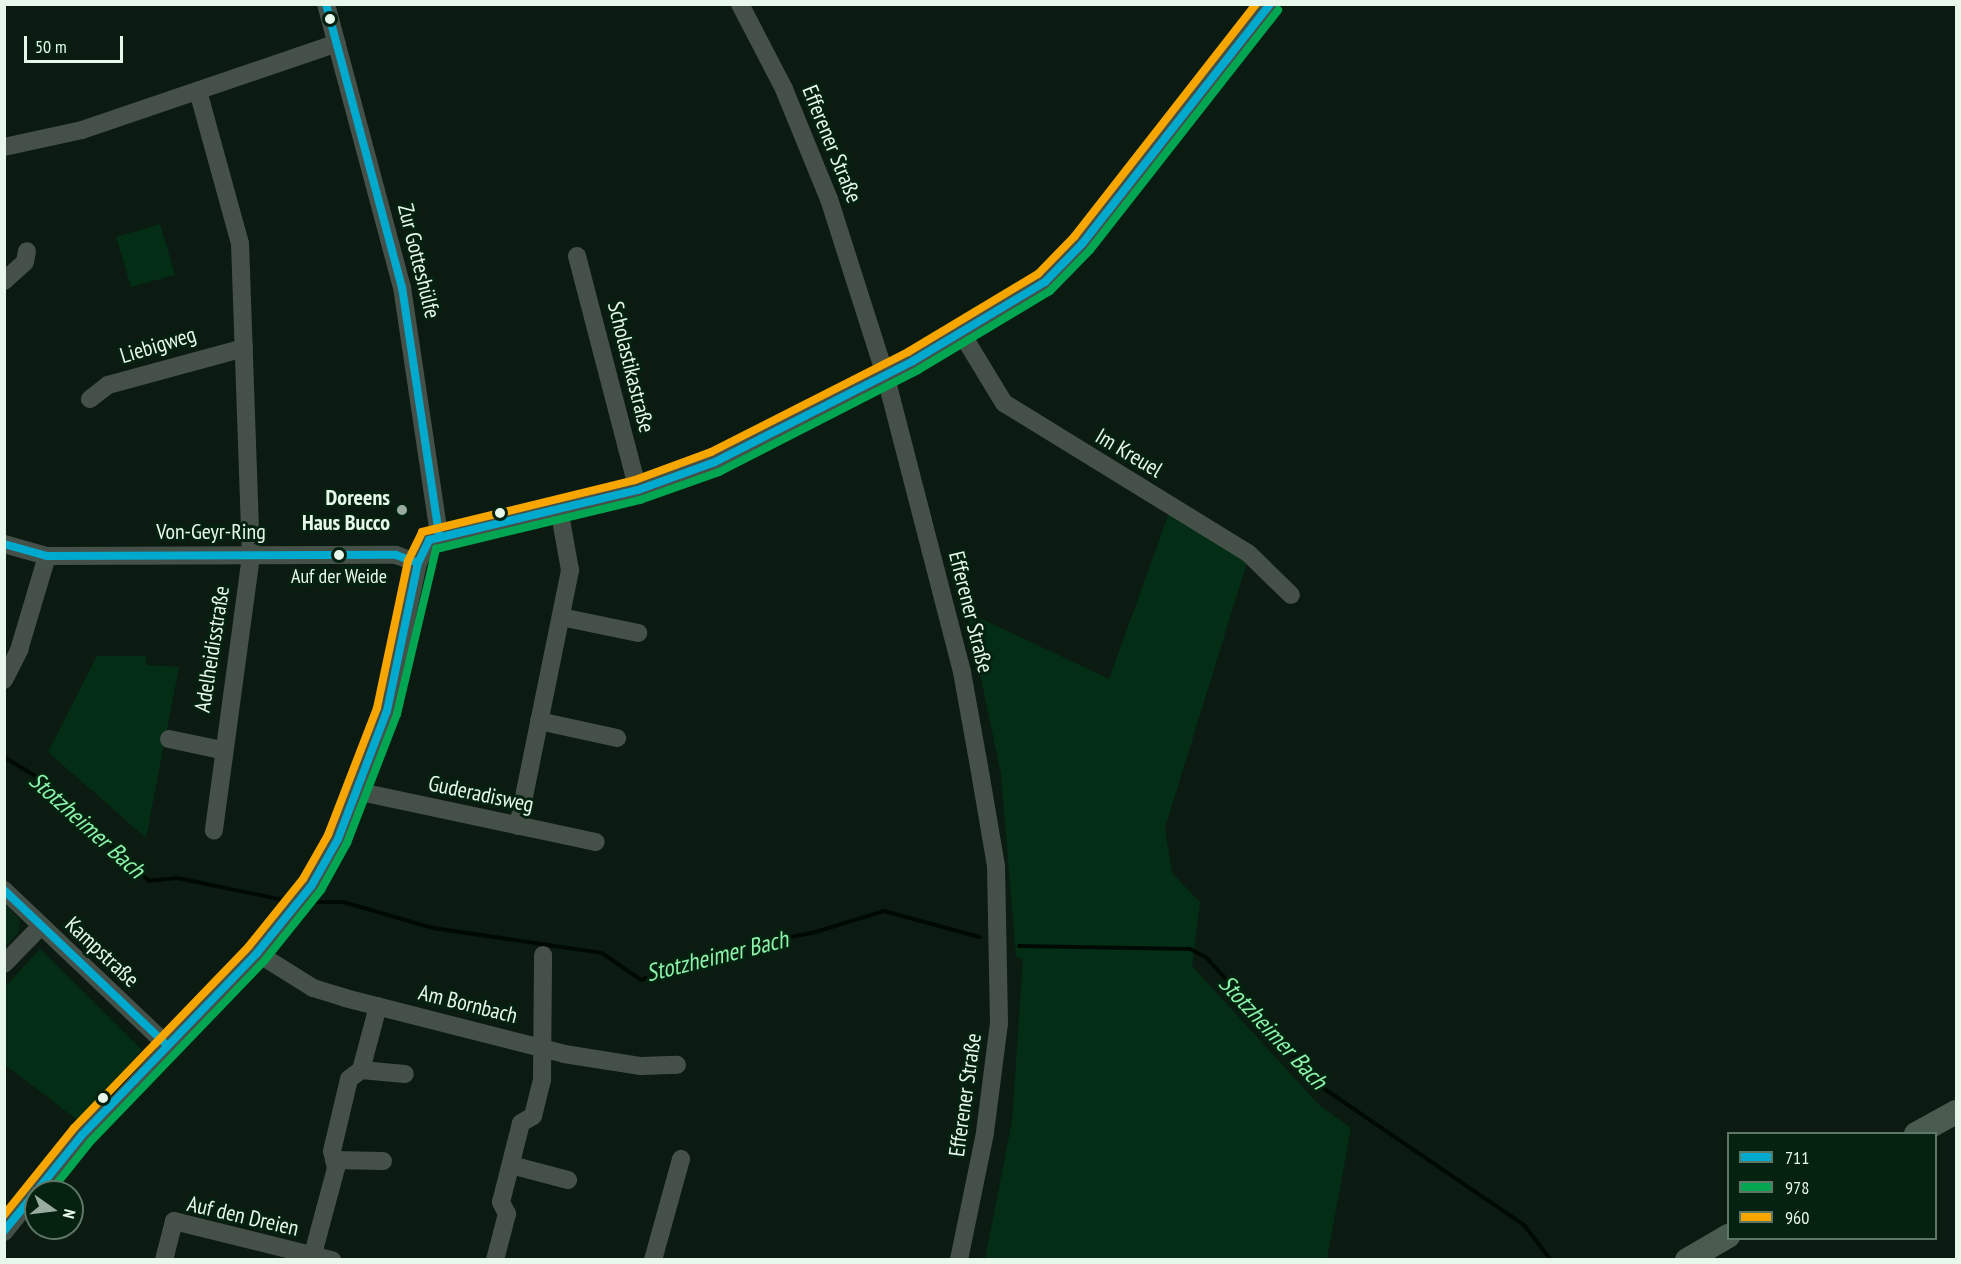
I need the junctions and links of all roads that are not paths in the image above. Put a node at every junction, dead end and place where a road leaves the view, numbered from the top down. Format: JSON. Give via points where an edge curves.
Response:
{"nodes":[{"id":1,"x":326,"y":4,"type":"edge"},
{"id":2,"x":740,"y":4,"type":"edge"},
{"id":3,"x":1270,"y":4,"type":"edge"},
{"id":4,"x":337,"y":43,"type":"junction"},
{"id":5,"x":198,"y":91,"type":"junction"},
{"id":6,"x":4,"y":147,"type":"edge"},
{"id":7,"x":27,"y":251,"type":"dead end"},
{"id":8,"x":578,"y":256,"type":"dead end"},
{"id":9,"x":4,"y":281,"type":"edge"},
{"id":10,"x":962,"y":334,"type":"junction"},
{"id":11,"x":244,"y":348,"type":"junction"},
{"id":12,"x":885,"y":374,"type":"junction"},
{"id":13,"x":90,"y":399,"type":"dead end"},
{"id":14,"x":638,"y":490,"type":"junction"},
{"id":15,"x":559,"y":509,"type":"junction"},
{"id":16,"x":439,"y":534,"type":"junction"},
{"id":17,"x":4,"y":544,"type":"edge"},
{"id":18,"x":47,"y":556,"type":"junction"},
{"id":19,"x":251,"y":556,"type":"junction"},
{"id":20,"x":418,"y":563,"type":"junction"},
{"id":21,"x":1291,"y":595,"type":"dead end"},
{"id":22,"x":561,"y":617,"type":"junction"},
{"id":23,"x":638,"y":633,"type":"dead end"},
{"id":24,"x":4,"y":680,"type":"edge"},
{"id":25,"x":539,"y":721,"type":"junction"},
{"id":26,"x":617,"y":738,"type":"dead end"},
{"id":27,"x":169,"y":739,"type":"dead end"},
{"id":28,"x":221,"y":750,"type":"junction"},
{"id":29,"x":357,"y":791,"type":"junction"},
{"id":30,"x":518,"y":826,"type":"junction"},
{"id":31,"x":214,"y":831,"type":"dead end"},
{"id":32,"x":596,"y":842,"type":"dead end"},
{"id":33,"x":4,"y":890,"type":"edge"},
{"id":34,"x":40,"y":927,"type":"junction"},
{"id":35,"x":257,"y":953,"type":"junction"},
{"id":36,"x":543,"y":955,"type":"dead end"},
{"id":37,"x":4,"y":964,"type":"edge"},
{"id":38,"x":378,"y":1006,"type":"junction"},
{"id":39,"x":168,"y":1046,"type":"junction"},
{"id":40,"x":544,"y":1049,"type":"junction"},
{"id":41,"x":677,"y":1065,"type":"dead end"},
{"id":42,"x":361,"y":1070,"type":"junction"},
{"id":43,"x":405,"y":1074,"type":"dead end"},
{"id":44,"x":1956,"y":1112,"type":"edge"},
{"id":45,"x":1920,"y":1132,"type":"edge"},
{"id":46,"x":681,"y":1159,"type":"dead end"},
{"id":47,"x":334,"y":1160,"type":"junction"},
{"id":48,"x":383,"y":1161,"type":"dead end"},
{"id":49,"x":511,"y":1165,"type":"junction"},
{"id":50,"x":568,"y":1180,"type":"dead end"},
{"id":51,"x":4,"y":1232,"type":"edge"},
{"id":52,"x":1727,"y":1237,"type":"edge"},
{"id":53,"x":313,"y":1254,"type":"junction"},
{"id":54,"x":164,"y":1260,"type":"edge"},
{"id":55,"x":332,"y":1260,"type":"edge"},
{"id":56,"x":495,"y":1260,"type":"edge"},
{"id":57,"x":653,"y":1260,"type":"edge"},
{"id":58,"x":959,"y":1260,"type":"edge"},
{"id":59,"x":1687,"y":1260,"type":"edge"}],
"edges":[{"from":1,"to":4,"type":"street","name":"Zur Gotteshülfe"},
{"from":2,"to":12,"type":"street","name":"Efferener Straße","via":[[784,89],[830,199]]},
{"from":3,"to":10,"type":"street","via":[[1082,244],[1045,282]]},
{"from":4,"to":5,"type":"street"},
{"from":4,"to":16,"type":"street","name":"Zur Gotteshülfe","via":[[416,349]]},
{"from":5,"to":6,"type":"street","via":[[82,130]]},
{"from":5,"to":11,"type":"street","via":[[240,243]]},
{"from":7,"to":9,"type":"street","via":[[25,262]]},
{"from":8,"to":14,"type":"street","name":"Scholastikastraße"},
{"from":10,"to":12,"type":"street"},
{"from":10,"to":21,"type":"street","name":"Im Kreuel","via":[[1004,403],[1248,554]]},
{"from":11,"to":13,"type":"street","name":"Liebigweg","via":[[108,385]]},
{"from":11,"to":19,"type":"street"},
{"from":12,"to":14,"type":"street","via":[[715,462]]},
{"from":12,"to":58,"type":"street","name":"Efferener Straße","via":[[962,672],[996,866],[999,1023],[985,1133]]},
{"from":14,"to":15,"type":"street"},
{"from":15,"to":16,"type":"street"},
{"from":15,"to":22,"type":"street","via":[[570,558]]},
{"from":16,"to":20,"type":"street","via":[[422,548]]},
{"from":17,"to":18,"type":"street","name":"Von-Geyr-Ring"},
{"from":18,"to":19,"type":"street","name":"Von-Geyr-Ring"},
{"from":18,"to":24,"type":"street","via":[[19,650]]},
{"from":19,"to":20,"type":"street","name":"Von-Geyr-Ring","via":[[396,555]]},
{"from":19,"to":28,"type":"street","name":"Adelheidisstraße"},
{"from":20,"to":29,"type":"street","via":[[387,711]]},
{"from":22,"to":23,"type":"street"},
{"from":22,"to":25,"type":"street"},
{"from":25,"to":26,"type":"street"},
{"from":25,"to":30,"type":"street"},
{"from":27,"to":28,"type":"street"},
{"from":28,"to":31,"type":"street","name":"Adelheidisstraße","via":[[225,768]]},
{"from":29,"to":30,"type":"street","name":"Guderadisweg"},
{"from":29,"to":35,"type":"street","via":[[312,885]]},
{"from":30,"to":32,"type":"street","name":"Guderadisweg"},
{"from":33,"to":34,"type":"street","name":"Kampstraße"},
{"from":34,"to":37,"type":"street"},
{"from":34,"to":39,"type":"street","name":"Kampstraße"},
{"from":35,"to":38,"type":"street","name":"Am Bornbach","via":[[313,988]]},
{"from":35,"to":39,"type":"street"},
{"from":36,"to":40,"type":"street"},
{"from":38,"to":40,"type":"street","name":"Am Bornbach"},
{"from":38,"to":42,"type":"street","name":"Auf den Dreien"},
{"from":39,"to":51,"type":"street","via":[[82,1135]]},
{"from":40,"to":41,"type":"street","name":"Am Bornbach","via":[[641,1066]]},
{"from":40,"to":49,"type":"street","via":[[533,1116],[521,1123]]},
{"from":42,"to":43,"type":"street"},
{"from":42,"to":47,"type":"street","name":"Auf den Dreien","via":[[349,1079],[332,1151]]},
{"from":44,"to":45,"type":"main road"},
{"from":46,"to":57,"type":"street"},
{"from":47,"to":48,"type":"street"},
{"from":47,"to":53,"type":"street","name":"Auf den Dreien"},
{"from":49,"to":50,"type":"street"},
{"from":49,"to":56,"type":"street","via":[[501,1202],[507,1214]]},
{"from":52,"to":59,"type":"main road"},
{"from":53,"to":54,"type":"street","name":"Auf den Dreien","via":[[174,1221]]},
{"from":53,"to":55,"type":"street"}]}
